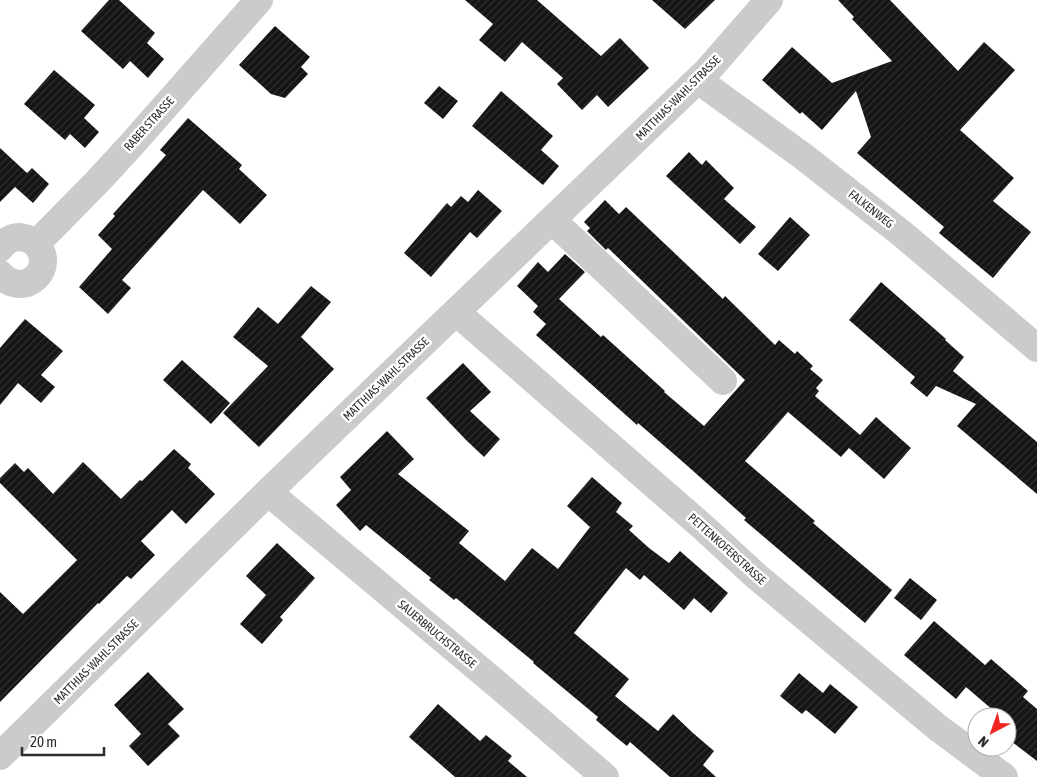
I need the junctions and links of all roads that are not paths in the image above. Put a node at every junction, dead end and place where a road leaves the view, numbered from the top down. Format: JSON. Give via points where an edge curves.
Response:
{"nodes":[{"id":1,"x":259,"y":0,"type":"edge"},
{"id":2,"x":769,"y":0,"type":"edge"},
{"id":3,"x":698,"y":80,"type":"junction"},
{"id":4,"x":552,"y":220,"type":"junction"},
{"id":5,"x":1,"y":244,"type":"edge"},
{"id":6,"x":36,"y":244,"type":"junction"},
{"id":7,"x":1,"y":277,"type":"edge"},
{"id":8,"x":456,"y":312,"type":"junction"},
{"id":9,"x":1037,"y":348,"type":"edge"},
{"id":10,"x":723,"y":381,"type":"dead end"},
{"id":11,"x":268,"y":492,"type":"junction"},
{"id":12,"x":0,"y":756,"type":"edge"},
{"id":13,"x":605,"y":777,"type":"edge"},
{"id":14,"x":1004,"y":777,"type":"edge"}],
"edges":[{"from":1,"to":6,"type":"street","name":"RABER STRASSE","via":[[132,144]]},
{"from":2,"to":3,"type":"street","name":"MATTHIAS-WAHL-STRASSE"},
{"from":3,"to":4,"type":"street","name":"MATTHIAS-WAHL-STRASSE"},
{"from":3,"to":9,"type":"street","name":"FALKENWEG","via":[[901,232]]},
{"from":4,"to":8,"type":"street","name":"MATTHIAS-WAHL-STRASSE"},
{"from":4,"to":10,"type":"street"},
{"from":5,"to":6,"type":"street","via":[[17,237]]},
{"from":6,"to":7,"type":"street","via":[[43,260],[39,274],[33,280],[19,284]]},
{"from":8,"to":11,"type":"street","name":"MATTHIAS-WAHL-STRASSE"},
{"from":8,"to":14,"type":"street","name":"PETTENKOFERSTRASSE","via":[[796,610],[937,727]]},
{"from":11,"to":12,"type":"street","name":"MATTHIAS-WAHL-STRASSE"},
{"from":11,"to":13,"type":"street","name":"SAUERBRUCHSTRASSE"}]}
